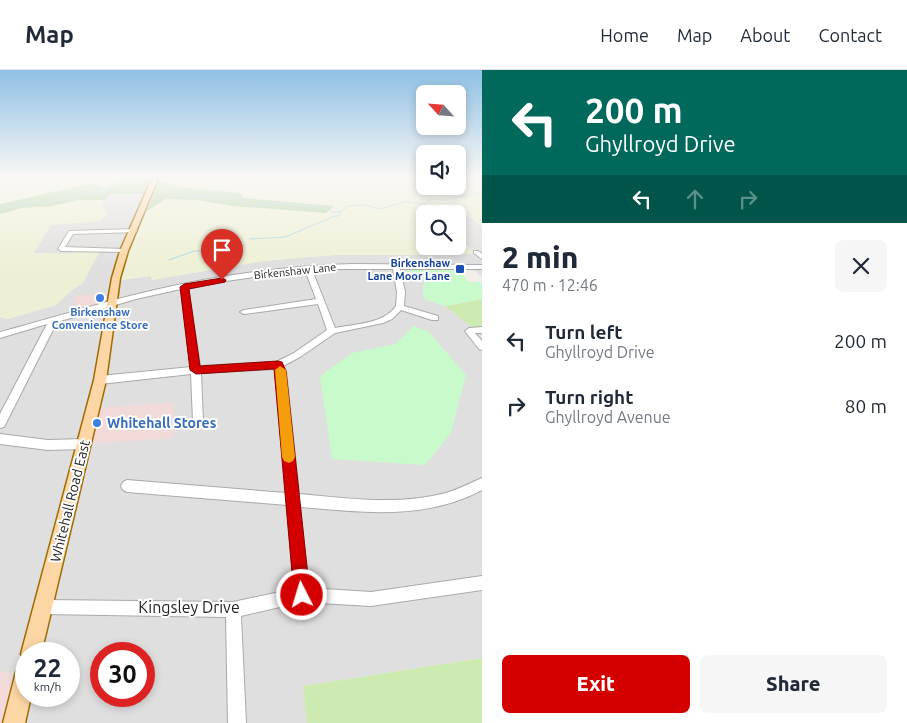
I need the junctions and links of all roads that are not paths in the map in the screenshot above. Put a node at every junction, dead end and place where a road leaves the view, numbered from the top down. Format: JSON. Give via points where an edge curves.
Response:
{"nodes":[{"id":1,"x":144,"y":206,"type":"edge"},
{"id":2,"x":134,"y":231,"type":"junction"},
{"id":3,"x":124,"y":251,"type":"junction"},
{"id":4,"x":476,"y":252,"type":"dead end"},
{"id":5,"x":482,"y":257,"type":"edge"},
{"id":6,"x":396,"y":267,"type":"junction"},
{"id":7,"x":482,"y":267,"type":"edge"},
{"id":8,"x":308,"y":268,"type":"junction"},
{"id":9,"x":184,"y":287,"type":"junction"},
{"id":10,"x":319,"y":301,"type":"junction"},
{"id":11,"x":110,"y":304,"type":"junction"},
{"id":12,"x":400,"y":307,"type":"junction"},
{"id":13,"x":244,"y":312,"type":"dead end"},
{"id":14,"x":434,"y":318,"type":"dead end"},
{"id":15,"x":53,"y":321,"type":"junction"},
{"id":16,"x":482,"y":330,"type":"edge"},
{"id":17,"x":332,"y":331,"type":"junction"},
{"id":18,"x":0,"y":335,"type":"edge"},
{"id":19,"x":482,"y":347,"type":"edge"},
{"id":20,"x":278,"y":365,"type":"junction"},
{"id":21,"x":196,"y":370,"type":"junction"},
{"id":22,"x":100,"y":380,"type":"junction"},
{"id":23,"x":198,"y":420,"type":"dead end"},
{"id":24,"x":0,"y":424,"type":"edge"},
{"id":25,"x":0,"y":438,"type":"edge"},
{"id":26,"x":84,"y":444,"type":"junction"},
{"id":27,"x":482,"y":484,"type":"edge"},
{"id":28,"x":127,"y":486,"type":"dead end"},
{"id":29,"x":293,"y":500,"type":"junction"},
{"id":30,"x":482,"y":583,"type":"edge"},
{"id":31,"x":302,"y":595,"type":"junction"},
{"id":32,"x":44,"y":607,"type":"junction"},
{"id":33,"x":233,"y":610,"type":"junction"},
{"id":34,"x":34,"y":642,"type":"edge"},
{"id":35,"x":18,"y":707,"type":"edge"},
{"id":36,"x":14,"y":723,"type":"edge"},
{"id":37,"x":238,"y":723,"type":"edge"}],
"edges":[{"from":1,"to":2,"type":"main road","name":"Whitehall Road East"},
{"from":2,"to":3,"type":"main road","name":"Whitehall Road East"},
{"from":2,"to":3,"type":"street","via":[[71,232],[61,249]]},
{"from":3,"to":11,"type":"main road","name":"Whitehall Road East"},
{"from":4,"to":5,"type":"street"},
{"from":6,"to":7,"type":"street","name":"Birkenshaw Lane"},
{"from":6,"to":8,"type":"street","name":"Birkenshaw Lane"},
{"from":6,"to":12,"type":"street"},
{"from":8,"to":9,"type":"street","name":"Birkenshaw Lane"},
{"from":8,"to":10,"type":"street"},
{"from":9,"to":11,"type":"street","name":"Birkenshaw Lane"},
{"from":9,"to":21,"type":"street"},
{"from":10,"to":13,"type":"street"},
{"from":10,"to":17,"type":"street"},
{"from":11,"to":15,"type":"street","name":"Birkenshaw Lane"},
{"from":11,"to":22,"type":"main road","name":"Whitehall Road East","via":[[111,317]]},
{"from":12,"to":14,"type":"street"},
{"from":12,"to":17,"type":"street","via":[[393,315],[378,322]]},
{"from":15,"to":18,"type":"street","name":"Birkenshaw Lane"},
{"from":15,"to":24,"type":"street"},
{"from":16,"to":19,"type":"street","via":[[469,331]]},
{"from":17,"to":20,"type":"street"},
{"from":20,"to":21,"type":"street"},
{"from":20,"to":29,"type":"street"},
{"from":21,"to":22,"type":"street"},
{"from":21,"to":23,"type":"street"},
{"from":22,"to":26,"type":"main road","name":"Whitehall Road East"},
{"from":25,"to":26,"type":"street","via":[[48,445]]},
{"from":26,"to":32,"type":"main road","name":"Whitehall Road East"},
{"from":27,"to":29,"type":"street","via":[[463,495],[412,506],[378,507]]},
{"from":28,"to":29,"type":"street"},
{"from":29,"to":31,"type":"street"},
{"from":30,"to":31,"type":"street","name":"Kingsley Drive","via":[[372,599]]},
{"from":31,"to":33,"type":"street","name":"Kingsley Drive"},
{"from":32,"to":33,"type":"street","name":"Kingsley Drive"},
{"from":32,"to":34,"type":"main road","name":"Whitehall Road East"},
{"from":33,"to":37,"type":"street"},
{"from":35,"to":36,"type":"main road"}]}
